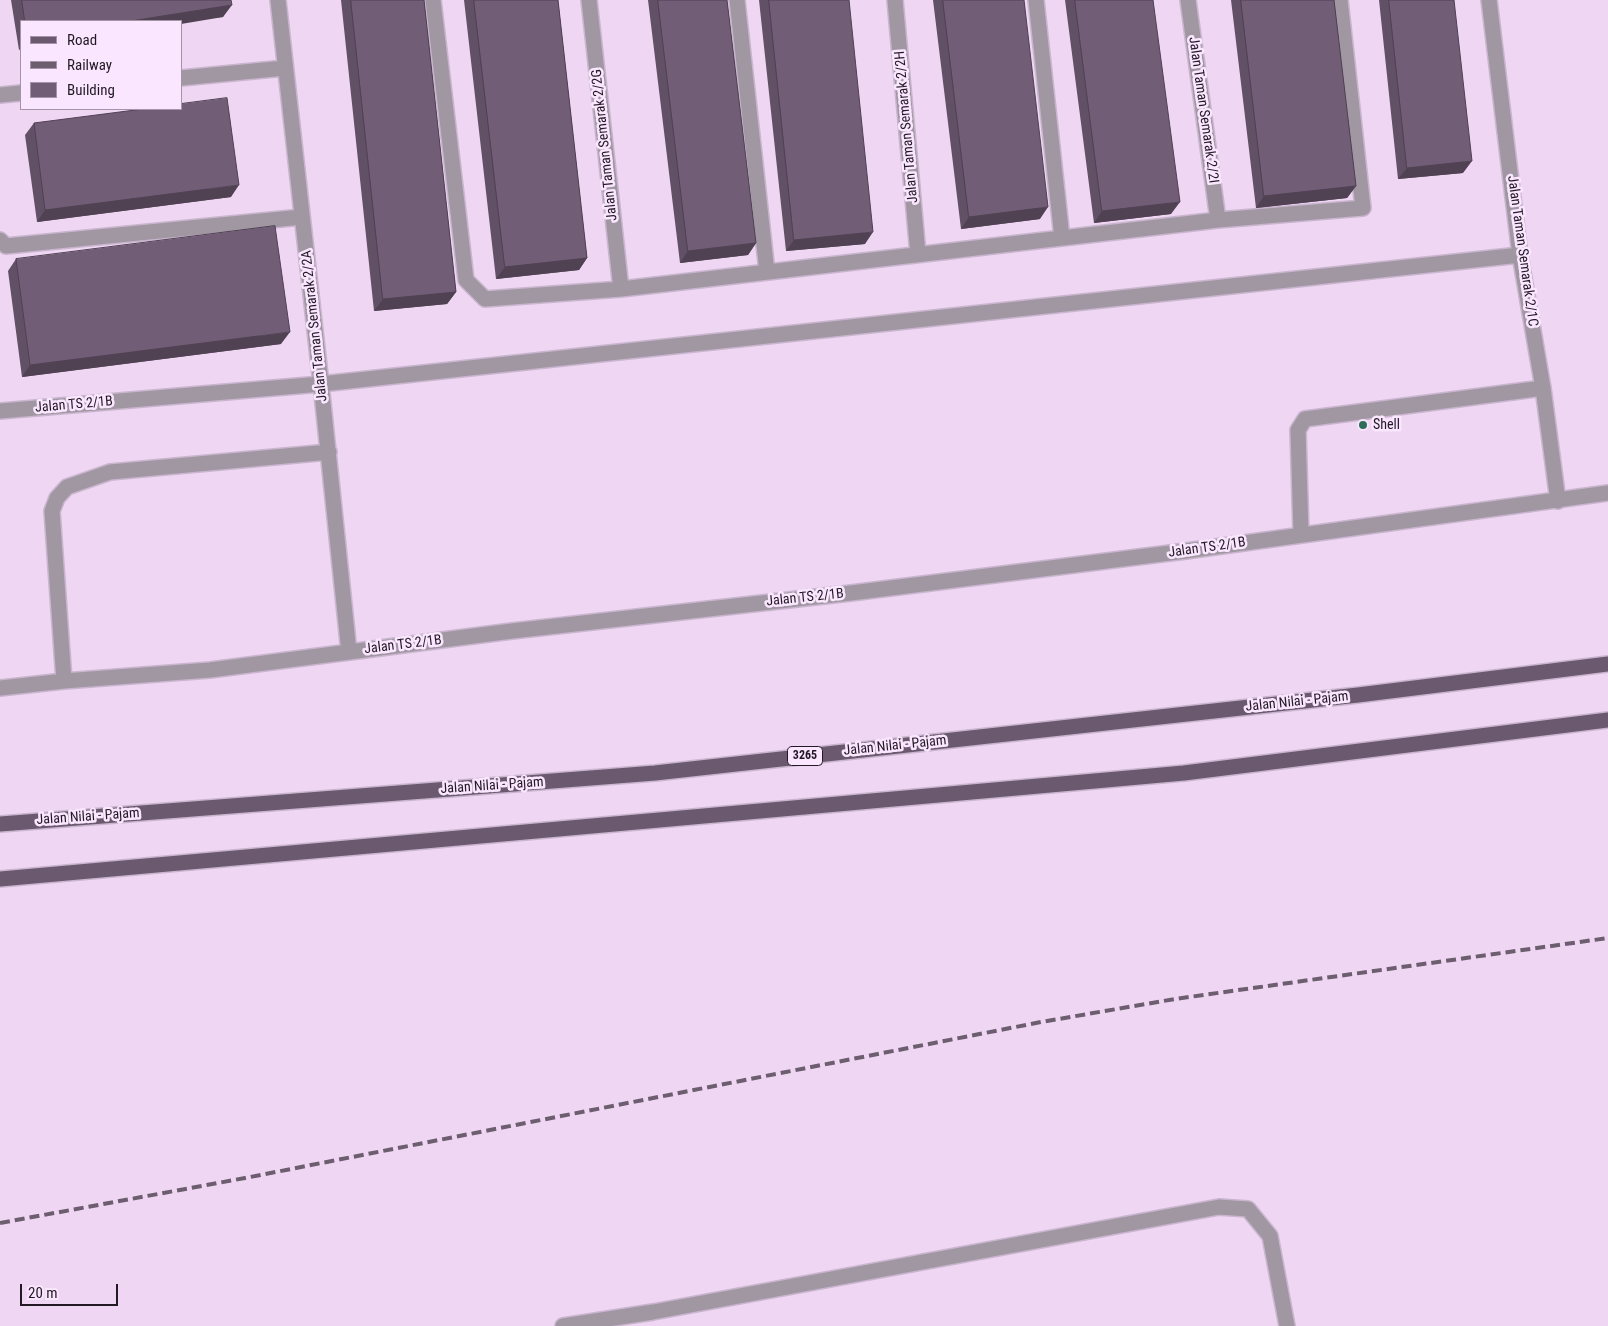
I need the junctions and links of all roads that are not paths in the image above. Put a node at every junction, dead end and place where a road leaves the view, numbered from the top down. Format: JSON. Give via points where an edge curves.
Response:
{"nodes":[{"id":1,"x":278,"y":0,"type":"edge"},
{"id":2,"x":433,"y":0,"type":"edge"},
{"id":3,"x":589,"y":0,"type":"edge"},
{"id":4,"x":738,"y":0,"type":"edge"},
{"id":5,"x":895,"y":0,"type":"edge"},
{"id":6,"x":1036,"y":0,"type":"edge"},
{"id":7,"x":1188,"y":0,"type":"edge"},
{"id":8,"x":1340,"y":0,"type":"edge"},
{"id":9,"x":1490,"y":0,"type":"edge"},
{"id":10,"x":284,"y":68,"type":"junction"},
{"id":11,"x":182,"y":78,"type":"edge"},
{"id":12,"x":20,"y":93,"type":"edge"},
{"id":13,"x":0,"y":95,"type":"edge"},
{"id":14,"x":302,"y":216,"type":"junction"},
{"id":15,"x":1218,"y":220,"type":"junction"},
{"id":16,"x":1062,"y":238,"type":"junction"},
{"id":17,"x":3,"y":243,"type":"edge"},
{"id":18,"x":918,"y":254,"type":"junction"},
{"id":19,"x":1520,"y":255,"type":"junction"},
{"id":20,"x":767,"y":272,"type":"junction"},
{"id":21,"x":620,"y":289,"type":"junction"},
{"id":22,"x":321,"y":384,"type":"junction"},
{"id":23,"x":1543,"y":388,"type":"junction"},
{"id":24,"x":0,"y":411,"type":"edge"},
{"id":25,"x":329,"y":452,"type":"junction"},
{"id":26,"x":1608,"y":493,"type":"edge"},
{"id":27,"x":1558,"y":501,"type":"junction"},
{"id":28,"x":1301,"y":534,"type":"junction"},
{"id":29,"x":349,"y":652,"type":"junction"},
{"id":30,"x":1608,"y":653,"type":"edge"},
{"id":31,"x":1608,"y":664,"type":"edge"},
{"id":32,"x":1585,"y":667,"type":"junction"},
{"id":33,"x":64,"y":681,"type":"junction"},
{"id":34,"x":0,"y":688,"type":"edge"},
{"id":35,"x":1608,"y":720,"type":"edge"},
{"id":36,"x":0,"y":824,"type":"edge"},
{"id":37,"x":0,"y":880,"type":"edge"},
{"id":38,"x":563,"y":1326,"type":"edge"},
{"id":39,"x":1287,"y":1326,"type":"edge"}],
"edges":[{"from":1,"to":10,"type":"street","name":"Jalan Taman Semarak 2/2A"},
{"from":2,"to":21,"type":"street","via":[[466,280],[485,299]]},
{"from":3,"to":21,"type":"street","name":"Jalan Taman Semarak 2/2G"},
{"from":4,"to":20,"type":"street"},
{"from":5,"to":18,"type":"street","name":"Jalan Taman Semarak 2/2H"},
{"from":6,"to":16,"type":"street"},
{"from":7,"to":15,"type":"street","name":"Jalan Taman Semarak 2/2I"},
{"from":8,"to":15,"type":"street","via":[[1363,208]]},
{"from":9,"to":19,"type":"street","name":"Jalan Taman Semarak 2/1C"},
{"from":10,"to":11,"type":"street"},
{"from":10,"to":14,"type":"street","name":"Jalan Taman Semarak 2/2A"},
{"from":12,"to":13,"type":"street"},
{"from":14,"to":17,"type":"street"},
{"from":14,"to":22,"type":"street","name":"Jalan Taman Semarak 2/2A"},
{"from":15,"to":16,"type":"street"},
{"from":16,"to":18,"type":"street"},
{"from":18,"to":20,"type":"street"},
{"from":19,"to":22,"type":"street","name":"Jalan TS 2/1B"},
{"from":19,"to":23,"type":"street","name":"Jalan Taman Semarak 2/1C"},
{"from":20,"to":21,"type":"street"},
{"from":22,"to":24,"type":"street","name":"Jalan TS 2/1B"},
{"from":22,"to":25,"type":"street","name":"Jalan Taman Semarak 2/2A"},
{"from":23,"to":27,"type":"street","name":"Jalan Taman Semarak 2/1C"},
{"from":23,"to":28,"type":"street","via":[[1305,418],[1298,430]]},
{"from":25,"to":29,"type":"street","name":"Jalan Taman Semarak 2/2A"},
{"from":25,"to":33,"type":"street","via":[[110,472],[67,487],[57,498],[52,511]]},
{"from":26,"to":27,"type":"street","name":"Jalan TS 2/1B"},
{"from":27,"to":28,"type":"street","name":"Jalan TS 2/1B"},
{"from":28,"to":29,"type":"street","name":"Jalan TS 2/1B","via":[[851,593]]},
{"from":29,"to":33,"type":"street","name":"Jalan TS 2/1B","via":[[210,670]]},
{"from":30,"to":32,"type":"main road"},
{"from":31,"to":32,"type":"main road","name":"Jalan Nilai - Pajam","number":"3265"},
{"from":32,"to":36,"type":"main road","name":"Jalan Nilai - Pajam","number":"3265","via":[[655,773]]},
{"from":33,"to":34,"type":"street","name":"Jalan TS 2/1B"},
{"from":35,"to":37,"type":"main road","via":[[1174,774]]},
{"from":38,"to":39,"type":"street","via":[[1219,1207],[1248,1209],[1270,1236]]}]}
